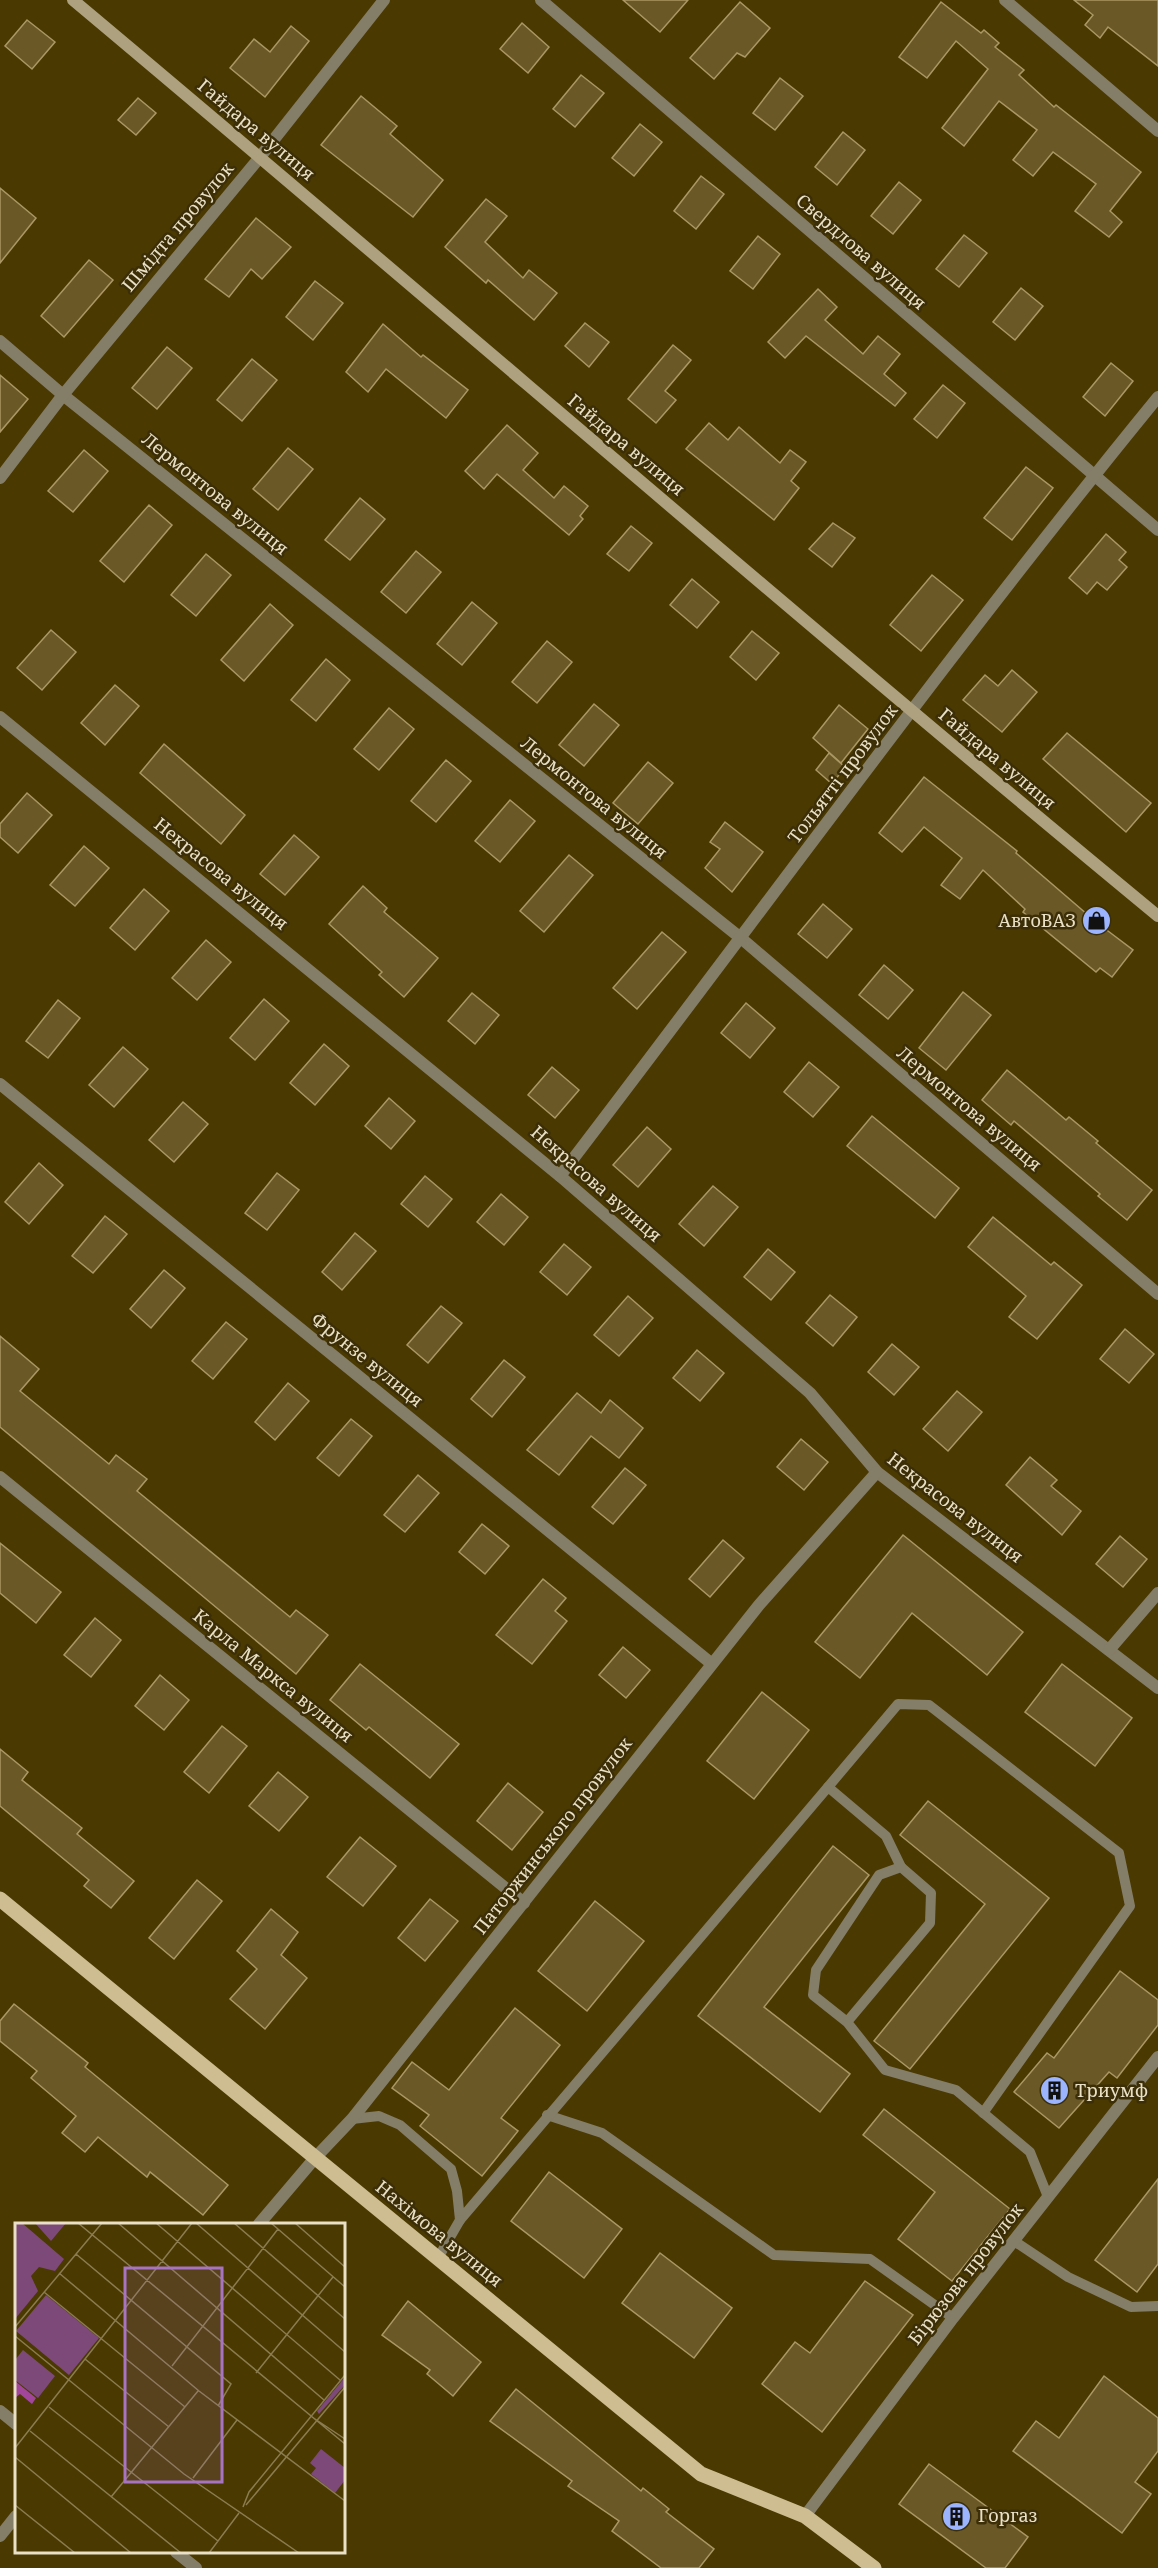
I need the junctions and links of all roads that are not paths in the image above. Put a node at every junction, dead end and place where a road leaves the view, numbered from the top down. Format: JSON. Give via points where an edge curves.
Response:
{"nodes":[{"id":1,"x":73,"y":0,"type":"edge"},
{"id":2,"x":384,"y":0,"type":"edge"},
{"id":3,"x":541,"y":0,"type":"edge"},
{"id":4,"x":1005,"y":0,"type":"edge"},
{"id":5,"x":1158,"y":131,"type":"edge"},
{"id":6,"x":260,"y":157,"type":"junction"},
{"id":7,"x":0,"y":341,"type":"edge"},
{"id":8,"x":63,"y":395,"type":"junction"},
{"id":9,"x":1158,"y":397,"type":"edge"},
{"id":10,"x":1094,"y":475,"type":"junction"},
{"id":11,"x":0,"y":478,"type":"edge"},
{"id":12,"x":1158,"y":530,"type":"edge"},
{"id":13,"x":911,"y":712,"type":"junction"},
{"id":14,"x":0,"y":717,"type":"edge"},
{"id":15,"x":1158,"y":916,"type":"edge"},
{"id":16,"x":742,"y":939,"type":"junction"},
{"id":17,"x":0,"y":1084,"type":"edge"},
{"id":18,"x":560,"y":1176,"type":"junction"},
{"id":19,"x":1158,"y":1294,"type":"edge"},
{"id":20,"x":877,"y":1472,"type":"junction"},
{"id":21,"x":0,"y":1477,"type":"edge"},
{"id":22,"x":1158,"y":1593,"type":"edge"},
{"id":23,"x":1109,"y":1650,"type":"junction"},
{"id":24,"x":712,"y":1664,"type":"junction"},
{"id":25,"x":1158,"y":1688,"type":"edge"},
{"id":26,"x":828,"y":1787,"type":"junction"},
{"id":27,"x":901,"y":1867,"type":"junction"},
{"id":28,"x":0,"y":1899,"type":"edge"},
{"id":29,"x":524,"y":1903,"type":"junction"},
{"id":30,"x":848,"y":2022,"type":"junction"},
{"id":31,"x":1158,"y":2057,"type":"edge"},
{"id":32,"x":983,"y":2113,"type":"junction"},
{"id":33,"x":548,"y":2115,"type":"junction"},
{"id":34,"x":352,"y":2119,"type":"junction"},
{"id":35,"x":315,"y":2158,"type":"junction"},
{"id":36,"x":1048,"y":2197,"type":"junction"},
{"id":37,"x":460,"y":2220,"type":"junction"},
{"id":38,"x":260,"y":2223,"type":"edge"},
{"id":39,"x":1014,"y":2241,"type":"junction"},
{"id":40,"x":438,"y":2258,"type":"junction"},
{"id":41,"x":1158,"y":2306,"type":"edge"},
{"id":42,"x":953,"y":2318,"type":"junction"},
{"id":43,"x":0,"y":2411,"type":"edge"},
{"id":44,"x":15,"y":2423,"type":"edge"},
{"id":45,"x":805,"y":2516,"type":"junction"},
{"id":46,"x":15,"y":2517,"type":"edge"},
{"id":47,"x":0,"y":2536,"type":"edge"},
{"id":48,"x":177,"y":2553,"type":"edge"},
{"id":49,"x":196,"y":2568,"type":"edge"},
{"id":50,"x":874,"y":2568,"type":"edge"}],
"edges":[{"from":1,"to":6,"type":"street","name":"Гайдара вулиця"},
{"from":2,"to":6,"type":"street","name":"Шмідта провулок"},
{"from":3,"to":10,"type":"street","name":"Свердлова вулиця"},
{"from":4,"to":5,"type":"street"},
{"from":6,"to":8,"type":"street","name":"Шмідта провулок"},
{"from":6,"to":13,"type":"street","name":"Гайдара вулиця"},
{"from":7,"to":8,"type":"street","name":"Лермонтова вулиця"},
{"from":8,"to":11,"type":"street","name":"Шмідта провулок"},
{"from":8,"to":16,"type":"street","name":"Лермонтова вулиця"},
{"from":9,"to":10,"type":"street","name":"Тольятті провулок"},
{"from":10,"to":12,"type":"street","name":"Свердлова вулиця"},
{"from":10,"to":13,"type":"street","name":"Тольятті провулок"},
{"from":13,"to":15,"type":"street","name":"Гайдара вулиця"},
{"from":13,"to":16,"type":"street","name":"Тольятті провулок"},
{"from":14,"to":18,"type":"street","name":"Некрасова вулиця"},
{"from":16,"to":18,"type":"street","name":"Тольятті провулок"},
{"from":16,"to":19,"type":"street","name":"Лермонтова вулиця"},
{"from":17,"to":24,"type":"street","name":"Фрунзе вулиця"},
{"from":18,"to":20,"type":"street","name":"Некрасова вулиця","via":[[810,1393]]},
{"from":20,"to":23,"type":"street","name":"Некрасова вулиця"},
{"from":20,"to":24,"type":"street","name":"Паторжинського провулок"},
{"from":21,"to":29,"type":"street","name":"Карла Маркса вулиця"},
{"from":22,"to":23,"type":"street"},
{"from":23,"to":25,"type":"street","name":"Некрасова вулиця"},
{"from":24,"to":29,"type":"street","name":"Паторжинського провулок"},
{"from":26,"to":27,"type":"lane","via":[[886,1836]]},
{"from":26,"to":32,"type":"lane","via":[[898,1704],[929,1705],[1119,1853],[1130,1906]]},
{"from":26,"to":33,"type":"lane"},
{"from":27,"to":30,"type":"lane","via":[[931,1893],[930,1923]]},
{"from":27,"to":30,"type":"lane","via":[[879,1875],[816,1970],[813,1995]]},
{"from":28,"to":35,"type":"main road","name":"Нахімова вулиця"},
{"from":29,"to":34,"type":"street","name":"Паторжинського провулок"},
{"from":30,"to":32,"type":"lane","via":[[885,2070],[956,2090]]},
{"from":31,"to":36,"type":"street","name":"Бірюзова провулок"},
{"from":32,"to":36,"type":"lane","via":[[1030,2152]]},
{"from":33,"to":37,"type":"lane"},
{"from":33,"to":42,"type":"lane","via":[[602,2133],[774,2255],[870,2259]]},
{"from":34,"to":35,"type":"street","name":"Паторжинського провулок"},
{"from":34,"to":37,"type":"lane","via":[[379,2116],[400,2125],[451,2169]]},
{"from":35,"to":38,"type":"street","name":"Паторжинського провулок"},
{"from":35,"to":40,"type":"main road","name":"Нахімова вулиця"},
{"from":36,"to":39,"type":"street","name":"Бірюзова провулок"},
{"from":37,"to":40,"type":"lane"},
{"from":39,"to":41,"type":"lane","via":[[1068,2277],[1131,2307]]},
{"from":39,"to":42,"type":"street","name":"Бірюзова провулок"},
{"from":40,"to":45,"type":"main road","name":"Нахімова вулиця","via":[[701,2474]]},
{"from":42,"to":45,"type":"street","name":"Бірюзова провулок"},
{"from":43,"to":44,"type":"street"},
{"from":45,"to":50,"type":"main road","name":"Нахімова вулиця"},
{"from":46,"to":47,"type":"street"},
{"from":48,"to":49,"type":"street"}]}
